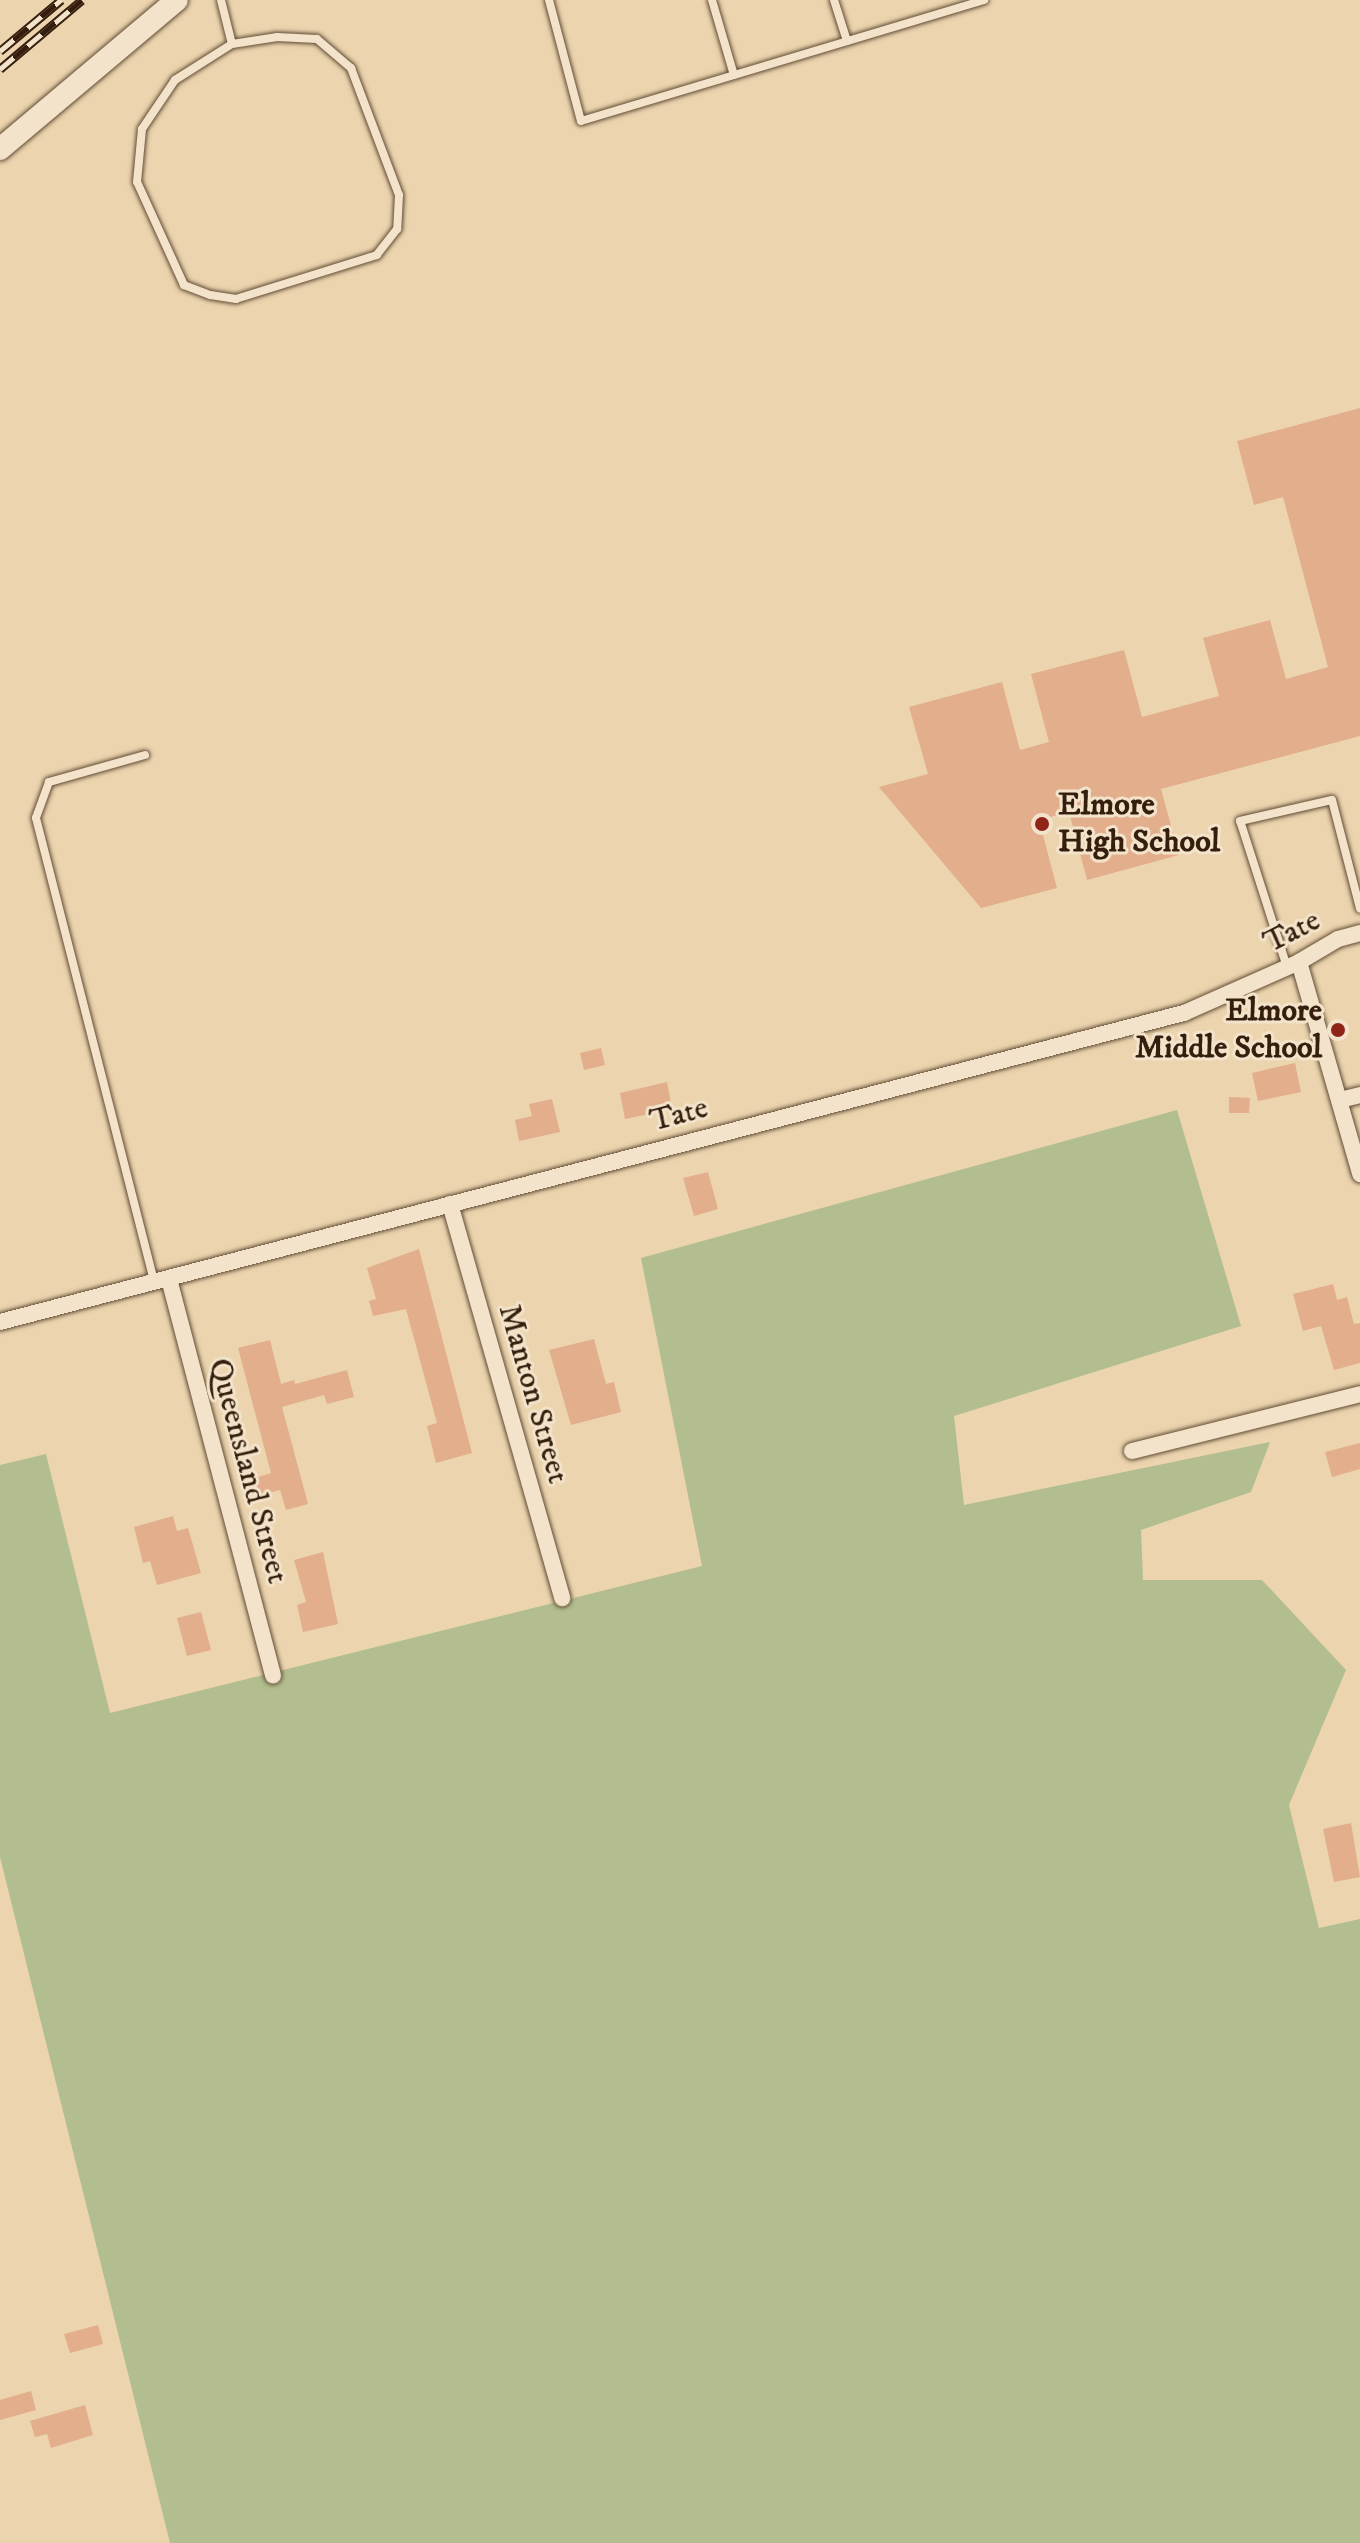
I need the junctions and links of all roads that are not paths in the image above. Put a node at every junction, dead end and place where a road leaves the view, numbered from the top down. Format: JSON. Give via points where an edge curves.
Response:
{"nodes":[{"id":1,"x":177,"y":0,"type":"edge"},
{"id":2,"x":221,"y":0,"type":"edge"},
{"id":3,"x":549,"y":0,"type":"edge"},
{"id":4,"x":712,"y":0,"type":"edge"},
{"id":5,"x":834,"y":0,"type":"edge"},
{"id":6,"x":984,"y":0,"type":"edge"},
{"id":7,"x":847,"y":41,"type":"junction"},
{"id":8,"x":232,"y":44,"type":"junction"},
{"id":9,"x":734,"y":75,"type":"junction"},
{"id":10,"x":0,"y":149,"type":"edge"},
{"id":11,"x":145,"y":755,"type":"dead end"},
{"id":12,"x":1360,"y":908,"type":"edge"},
{"id":13,"x":1360,"y":933,"type":"edge"},
{"id":14,"x":1293,"y":964,"type":"junction"},
{"id":15,"x":1360,"y":1095,"type":"edge"},
{"id":16,"x":1340,"y":1100,"type":"junction"},
{"id":17,"x":1360,"y":1174,"type":"edge"},
{"id":18,"x":450,"y":1204,"type":"junction"},
{"id":19,"x":162,"y":1281,"type":"junction"},
{"id":20,"x":0,"y":1322,"type":"edge"},
{"id":21,"x":1360,"y":1394,"type":"edge"},
{"id":22,"x":1132,"y":1451,"type":"dead end"},
{"id":23,"x":562,"y":1598,"type":"dead end"},
{"id":24,"x":273,"y":1676,"type":"dead end"}],
"edges":[{"from":1,"to":10,"type":"main road"},
{"from":2,"to":8,"type":"lane"},
{"from":3,"to":9,"type":"lane","via":[[581,121]]},
{"from":4,"to":9,"type":"lane"},
{"from":5,"to":7,"type":"lane"},
{"from":6,"to":7,"type":"lane"},
{"from":7,"to":9,"type":"lane"},
{"from":8,"to":8,"type":"lane","via":[[175,80],[142,129],[137,182],[184,285],[236,299],[377,255],[397,229],[399,195],[351,68],[317,39],[277,37]]},
{"from":11,"to":19,"type":"lane","via":[[49,782],[36,818]]},
{"from":12,"to":14,"type":"lane","via":[[1332,800],[1240,821]]},
{"from":13,"to":14,"type":"street","name":"Tate"},
{"from":14,"to":16,"type":"street"},
{"from":14,"to":18,"type":"street","name":"Tate","via":[[1184,1013]]},
{"from":15,"to":16,"type":"street"},
{"from":16,"to":17,"type":"street"},
{"from":18,"to":19,"type":"street","name":"Tate"},
{"from":18,"to":23,"type":"street","name":"Manton Street"},
{"from":19,"to":20,"type":"street","name":"Tate"},
{"from":19,"to":24,"type":"street","name":"Queensland Street"},
{"from":21,"to":22,"type":"street"}]}
